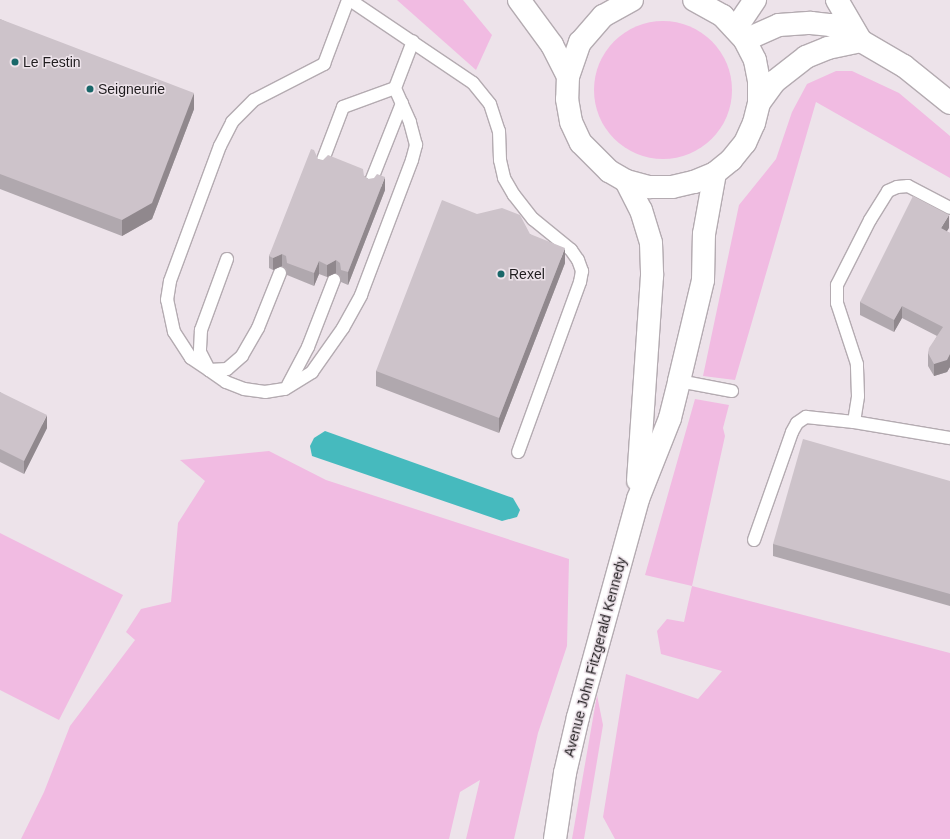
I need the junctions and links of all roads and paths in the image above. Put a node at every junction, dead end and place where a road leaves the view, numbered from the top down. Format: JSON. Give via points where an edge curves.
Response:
{"nodes":[{"id":1,"x":349,"y":0,"type":"edge"},
{"id":2,"x":519,"y":0,"type":"edge"},
{"id":3,"x":632,"y":0,"type":"edge"},
{"id":4,"x":694,"y":0,"type":"edge"},
{"id":5,"x":755,"y":0,"type":"edge"},
{"id":6,"x":837,"y":0,"type":"edge"},
{"id":7,"x":741,"y":34,"type":"junction"},
{"id":8,"x":413,"y":41,"type":"junction"},
{"id":9,"x":862,"y":41,"type":"junction"},
{"id":10,"x":568,"y":76,"type":"junction"},
{"id":11,"x":395,"y":88,"type":"junction"},
{"id":12,"x":950,"y":102,"type":"edge"},
{"id":13,"x":402,"y":103,"type":"junction"},
{"id":14,"x":759,"y":103,"type":"junction"},
{"id":15,"x":321,"y":165,"type":"edge"},
{"id":16,"x":715,"y":173,"type":"junction"},
{"id":17,"x":626,"y":181,"type":"junction"},
{"id":18,"x":370,"y":184,"type":"edge"},
{"id":19,"x":950,"y":208,"type":"edge"},
{"id":20,"x":227,"y":259,"type":"dead end"},
{"id":21,"x":280,"y":272,"type":"edge"},
{"id":22,"x":334,"y":280,"type":"edge"},
{"id":23,"x":209,"y":370,"type":"junction"},
{"id":24,"x":679,"y":381,"type":"junction"},
{"id":25,"x":285,"y":389,"type":"junction"},
{"id":26,"x":732,"y":391,"type":"dead end"},
{"id":27,"x":854,"y":422,"type":"junction"},
{"id":28,"x":950,"y":438,"type":"edge"},
{"id":29,"x":518,"y":452,"type":"dead end"},
{"id":30,"x":638,"y":498,"type":"junction"},
{"id":31,"x":754,"y":540,"type":"dead end"},
{"id":32,"x":557,"y":816,"type":"junction"},
{"id":33,"x":548,"y":839,"type":"edge"},
{"id":34,"x":555,"y":839,"type":"edge"}],
"edges":[{"from":1,"to":8,"type":"lane"},
{"from":1,"to":23,"type":"lane","via":[[324,64],[254,100],[232,122],[220,146],[170,281],[167,300],[174,332],[190,358]]},
{"from":2,"to":10,"type":"main road","via":[[552,45]]},
{"from":3,"to":10,"type":"main road","via":[[603,16],[590,28],[572,58]]},
{"from":4,"to":7,"type":"main road","via":[[713,9]]},
{"from":5,"to":7,"type":"main road"},
{"from":6,"to":9,"type":"main road"},
{"from":7,"to":9,"type":"main road","via":[[779,25],[811,23],[831,25]]},
{"from":7,"to":14,"type":"main road","via":[[755,60],[759,81]]},
{"from":8,"to":11,"type":"lane"},
{"from":8,"to":29,"type":"lane","via":[[473,83],[490,104],[499,131],[500,160],[504,178],[533,219],[571,250],[582,271]]},
{"from":9,"to":12,"type":"main road","via":[[904,66]]},
{"from":9,"to":14,"type":"main road","via":[[828,48],[806,57],[775,81]]},
{"from":10,"to":17,"type":"main road","via":[[567,99],[571,122],[581,143],[609,171]]},
{"from":11,"to":13,"type":"lane"},
{"from":11,"to":15,"type":"lane","via":[[344,106]]},
{"from":13,"to":18,"type":"lane"},
{"from":13,"to":25,"type":"lane","via":[[416,145],[360,295],[326,356],[312,372]]},
{"from":14,"to":16,"type":"main road","via":[[745,143],[731,160]]},
{"from":16,"to":17,"type":"main road","via":[[694,182],[672,187],[649,187]]},
{"from":16,"to":24,"type":"main road","name":"Avenue John Fitzgerald Kennedy","via":[[704,234],[703,280]]},
{"from":17,"to":30,"type":"main road","name":"Avenue John Fitzgerald Kennedy","via":[[641,210],[651,243],[652,276],[641,412]]},
{"from":19,"to":27,"type":"lane","via":[[908,186],[888,191],[837,285],[837,303],[857,364],[858,396]]},
{"from":20,"to":23,"type":"lane","via":[[200,330],[200,352]]},
{"from":21,"to":23,"type":"lane","via":[[258,328],[242,356],[227,369]]},
{"from":22,"to":25,"type":"lane","via":[[299,368]]},
{"from":23,"to":25,"type":"lane","via":[[226,382],[244,389],[265,392]]},
{"from":24,"to":26,"type":"lane"},
{"from":24,"to":30,"type":"main road","name":"Avenue John Fitzgerald Kennedy","via":[[670,418]]},
{"from":27,"to":28,"type":"lane"},
{"from":27,"to":31,"type":"lane","via":[[806,417],[797,424]]},
{"from":30,"to":32,"type":"main road","name":"Avenue John Fitzgerald Kennedy","via":[[578,718]]},
{"from":32,"to":33,"type":"main road","name":"Avenue John Fitzgerald Kennedy"},
{"from":32,"to":34,"type":"main road","name":"Avenue John Fitzgerald Kennedy"}]}
